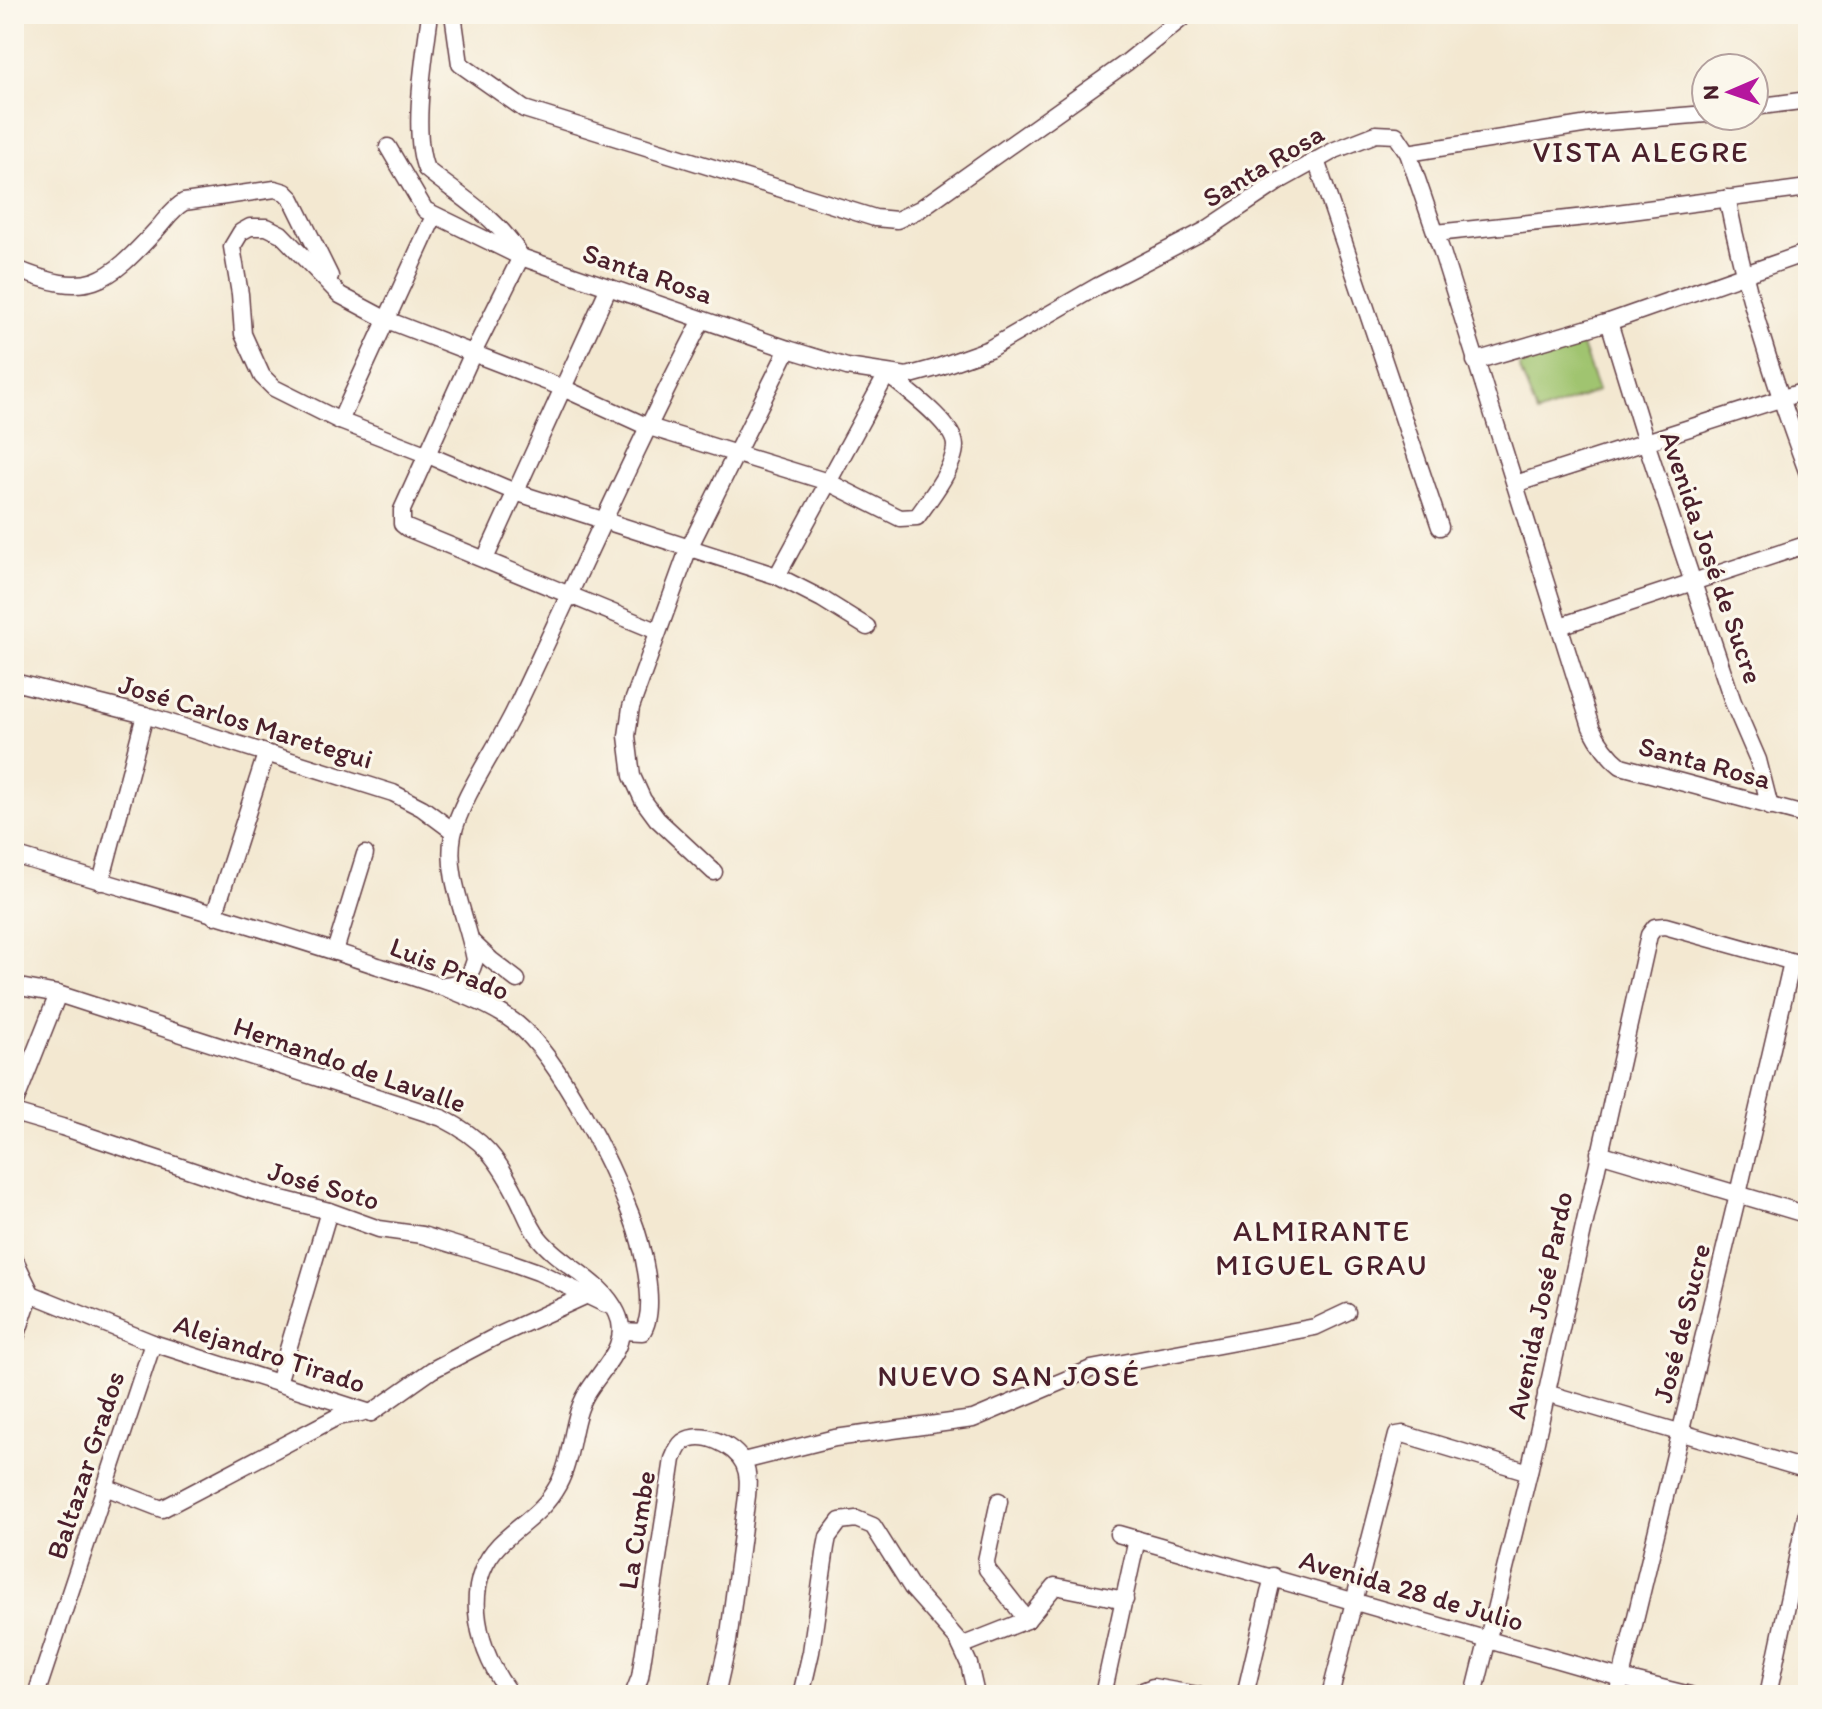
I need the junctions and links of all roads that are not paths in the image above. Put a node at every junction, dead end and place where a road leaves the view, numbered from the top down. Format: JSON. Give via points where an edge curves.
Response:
{"nodes":[{"id":1,"x":430,"y":14,"type":"edge"},
{"id":2,"x":453,"y":14,"type":"edge"},
{"id":3,"x":1187,"y":14,"type":"edge"},
{"id":4,"x":1808,"y":100,"type":"edge"},
{"id":5,"x":1770,"y":105,"type":"edge"},
{"id":6,"x":1690,"y":115,"type":"edge"},
{"id":7,"x":388,"y":147,"type":"dead end"},
{"id":8,"x":1408,"y":153,"type":"junction"},
{"id":9,"x":1316,"y":160,"type":"junction"},
{"id":10,"x":1808,"y":188,"type":"edge"},
{"id":11,"x":1727,"y":198,"type":"junction"},
{"id":12,"x":434,"y":216,"type":"junction"},
{"id":13,"x":1436,"y":233,"type":"junction"},
{"id":14,"x":1808,"y":252,"type":"edge"},
{"id":15,"x":521,"y":257,"type":"junction"},
{"id":16,"x":14,"y":268,"type":"edge"},
{"id":17,"x":1743,"y":276,"type":"junction"},
{"id":18,"x":609,"y":287,"type":"junction"},
{"id":19,"x":340,"y":295,"type":"junction"},
{"id":20,"x":387,"y":320,"type":"junction"},
{"id":21,"x":702,"y":320,"type":"junction"},
{"id":22,"x":1609,"y":322,"type":"junction"},
{"id":23,"x":788,"y":349,"type":"junction"},
{"id":24,"x":472,"y":355,"type":"junction"},
{"id":25,"x":1475,"y":361,"type":"junction"},
{"id":26,"x":887,"y":374,"type":"junction"},
{"id":27,"x":563,"y":388,"type":"junction"},
{"id":28,"x":1808,"y":390,"type":"edge"},
{"id":29,"x":1780,"y":398,"type":"junction"},
{"id":30,"x":340,"y":421,"type":"junction"},
{"id":31,"x":646,"y":426,"type":"junction"},
{"id":32,"x":1646,"y":442,"type":"junction"},
{"id":33,"x":735,"y":454,"type":"junction"},
{"id":34,"x":428,"y":455,"type":"junction"},
{"id":35,"x":1808,"y":474,"type":"edge"},
{"id":36,"x":828,"y":482,"type":"junction"},
{"id":37,"x":1515,"y":484,"type":"junction"},
{"id":38,"x":515,"y":492,"type":"junction"},
{"id":39,"x":605,"y":521,"type":"junction"},
{"id":40,"x":1440,"y":527,"type":"dead end"},
{"id":41,"x":1808,"y":544,"type":"edge"},
{"id":42,"x":688,"y":550,"type":"junction"},
{"id":43,"x":485,"y":559,"type":"junction"},
{"id":44,"x":777,"y":576,"type":"junction"},
{"id":45,"x":1693,"y":582,"type":"junction"},
{"id":46,"x":570,"y":595,"type":"junction"},
{"id":47,"x":1560,"y":626,"type":"junction"},
{"id":48,"x":867,"y":627,"type":"dead end"},
{"id":49,"x":657,"y":631,"type":"junction"},
{"id":50,"x":14,"y":682,"type":"edge"},
{"id":51,"x":145,"y":715,"type":"junction"},
{"id":52,"x":266,"y":754,"type":"junction"},
{"id":53,"x":1770,"y":807,"type":"junction"},
{"id":54,"x":1808,"y":816,"type":"edge"},
{"id":55,"x":453,"y":831,"type":"junction"},
{"id":56,"x":365,"y":854,"type":"dead end"},
{"id":57,"x":14,"y":855,"type":"edge"},
{"id":58,"x":714,"y":872,"type":"dead end"},
{"id":59,"x":101,"y":882,"type":"junction"},
{"id":60,"x":214,"y":916,"type":"junction"},
{"id":61,"x":472,"y":942,"type":"junction"},
{"id":62,"x":335,"y":951,"type":"junction"},
{"id":63,"x":1800,"y":964,"type":"edge"},
{"id":64,"x":517,"y":980,"type":"dead end"},
{"id":65,"x":14,"y":986,"type":"edge"},
{"id":66,"x":436,"y":986,"type":"junction"},
{"id":67,"x":58,"y":994,"type":"junction"},
{"id":68,"x":14,"y":1105,"type":"edge"},
{"id":69,"x":14,"y":1113,"type":"edge"},
{"id":70,"x":1599,"y":1153,"type":"junction"},
{"id":71,"x":1738,"y":1194,"type":"junction"},
{"id":72,"x":329,"y":1211,"type":"junction"},
{"id":73,"x":1808,"y":1215,"type":"edge"},
{"id":74,"x":14,"y":1258,"type":"edge"},
{"id":75,"x":14,"y":1287,"type":"edge"},
{"id":76,"x":31,"y":1293,"type":"junction"},
{"id":77,"x":587,"y":1295,"type":"junction"},
{"id":78,"x":617,"y":1311,"type":"junction"},
{"id":79,"x":1347,"y":1312,"type":"dead end"},
{"id":80,"x":622,"y":1331,"type":"junction"},
{"id":81,"x":14,"y":1343,"type":"edge"},
{"id":82,"x":153,"y":1343,"type":"junction"},
{"id":83,"x":278,"y":1383,"type":"junction"},
{"id":84,"x":1546,"y":1393,"type":"junction"},
{"id":85,"x":371,"y":1413,"type":"junction"},
{"id":86,"x":1681,"y":1432,"type":"junction"},
{"id":87,"x":743,"y":1461,"type":"junction"},
{"id":88,"x":1808,"y":1470,"type":"edge"},
{"id":89,"x":1529,"y":1472,"type":"junction"},
{"id":90,"x":105,"y":1487,"type":"junction"},
{"id":91,"x":999,"y":1501,"type":"dead end"},
{"id":92,"x":1808,"y":1507,"type":"edge"},
{"id":93,"x":1118,"y":1534,"type":"dead end"},
{"id":94,"x":1137,"y":1539,"type":"junction"},
{"id":95,"x":1273,"y":1576,"type":"junction"},
{"id":96,"x":1125,"y":1600,"type":"junction"},
{"id":97,"x":1354,"y":1600,"type":"junction"},
{"id":98,"x":1027,"y":1620,"type":"junction"},
{"id":99,"x":1488,"y":1639,"type":"junction"},
{"id":100,"x":961,"y":1646,"type":"junction"},
{"id":101,"x":1621,"y":1678,"type":"junction"},
{"id":102,"x":36,"y":1695,"type":"edge"},
{"id":103,"x":511,"y":1695,"type":"edge"},
{"id":104,"x":633,"y":1695,"type":"edge"},
{"id":105,"x":716,"y":1695,"type":"edge"},
{"id":106,"x":801,"y":1695,"type":"edge"},
{"id":107,"x":976,"y":1695,"type":"edge"},
{"id":108,"x":1103,"y":1695,"type":"edge"},
{"id":109,"x":1132,"y":1695,"type":"edge"},
{"id":110,"x":1198,"y":1695,"type":"edge"},
{"id":111,"x":1245,"y":1695,"type":"edge"},
{"id":112,"x":1330,"y":1695,"type":"edge"},
{"id":113,"x":1474,"y":1695,"type":"edge"},
{"id":114,"x":1617,"y":1695,"type":"edge"},
{"id":115,"x":1690,"y":1695,"type":"edge"},
{"id":116,"x":1768,"y":1695,"type":"edge"}],
"edges":[{"from":1,"to":15,"type":"street","via":[[420,154],[426,169],[500,228]]},
{"from":2,"to":3,"type":"street","via":[[460,64],[524,109],[875,218],[897,220],[1126,63]]},
{"from":4,"to":5,"type":"street"},
{"from":6,"to":8,"type":"street","via":[[1595,123]]},
{"from":7,"to":12,"type":"street","name":"Santa Rosa","via":[[422,206]]},
{"from":8,"to":9,"type":"street","name":"Santa Rosa","via":[[1396,135],[1376,134]]},
{"from":8,"to":13,"type":"street","name":"Santa Rosa"},
{"from":9,"to":26,"type":"street","name":"Santa Rosa","via":[[1215,224],[989,349],[923,373]]},
{"from":9,"to":40,"type":"street"},
{"from":10,"to":11,"type":"street"},
{"from":11,"to":13,"type":"street"},
{"from":11,"to":17,"type":"street"},
{"from":12,"to":15,"type":"street","name":"Santa Rosa"},
{"from":12,"to":20,"type":"street"},
{"from":13,"to":25,"type":"street","name":"Santa Rosa"},
{"from":14,"to":17,"type":"street"},
{"from":15,"to":18,"type":"street","name":"Santa Rosa"},
{"from":15,"to":24,"type":"street"},
{"from":16,"to":19,"type":"street","via":[[46,282],[88,285],[106,279],[184,202],[275,189],[292,199]]},
{"from":17,"to":22,"type":"street"},
{"from":17,"to":29,"type":"street"},
{"from":18,"to":21,"type":"street","name":"Santa Rosa"},
{"from":18,"to":27,"type":"street"},
{"from":19,"to":20,"type":"street"},
{"from":19,"to":30,"type":"street","via":[[281,234],[267,227],[241,232],[232,247],[243,334],[262,376],[274,388]]},
{"from":20,"to":24,"type":"street"},
{"from":20,"to":30,"type":"street"},
{"from":21,"to":23,"type":"street","name":"Santa Rosa"},
{"from":21,"to":31,"type":"street"},
{"from":22,"to":25,"type":"street"},
{"from":22,"to":32,"type":"street","name":"Avenida José de Sucre"},
{"from":23,"to":26,"type":"street","name":"Santa Rosa"},
{"from":23,"to":33,"type":"street"},
{"from":24,"to":27,"type":"street"},
{"from":24,"to":34,"type":"street"},
{"from":25,"to":37,"type":"street","name":"Santa Rosa"},
{"from":26,"to":36,"type":"street"},
{"from":26,"to":36,"type":"street","via":[[952,435],[955,447],[946,473],[917,517],[900,518]]},
{"from":27,"to":31,"type":"street"},
{"from":27,"to":38,"type":"street"},
{"from":28,"to":29,"type":"street"},
{"from":29,"to":32,"type":"street"},
{"from":29,"to":35,"type":"street"},
{"from":30,"to":34,"type":"street"},
{"from":31,"to":33,"type":"street"},
{"from":31,"to":39,"type":"street"},
{"from":32,"to":37,"type":"street"},
{"from":32,"to":45,"type":"street","name":"Avenida José de Sucre"},
{"from":33,"to":36,"type":"street"},
{"from":33,"to":42,"type":"street"},
{"from":34,"to":38,"type":"street"},
{"from":34,"to":43,"type":"street","via":[[402,510],[402,524]]},
{"from":36,"to":44,"type":"street"},
{"from":37,"to":47,"type":"street","name":"Santa Rosa"},
{"from":38,"to":39,"type":"street"},
{"from":38,"to":43,"type":"street"},
{"from":39,"to":42,"type":"street"},
{"from":39,"to":46,"type":"street"},
{"from":41,"to":45,"type":"street"},
{"from":42,"to":44,"type":"street"},
{"from":42,"to":49,"type":"street"},
{"from":43,"to":46,"type":"street"},
{"from":44,"to":48,"type":"street"},
{"from":45,"to":47,"type":"street"},
{"from":45,"to":53,"type":"street","name":"Avenida José de Sucre"},
{"from":46,"to":49,"type":"street"},
{"from":46,"to":55,"type":"street"},
{"from":47,"to":53,"type":"street","name":"Santa Rosa","via":[[1591,727],[1608,756],[1621,766]]},
{"from":49,"to":58,"type":"street","via":[[631,707],[627,736],[632,776],[657,819]]},
{"from":50,"to":51,"type":"street","name":"José Carlos Maretegui"},
{"from":51,"to":52,"type":"street","name":"José Carlos Maretegui"},
{"from":51,"to":59,"type":"street"},
{"from":52,"to":55,"type":"street","name":"José Carlos Maretegui","via":[[393,793]]},
{"from":52,"to":60,"type":"street"},
{"from":53,"to":54,"type":"street","name":"Santa Rosa"},
{"from":55,"to":61,"type":"street","via":[[450,852]]},
{"from":56,"to":62,"type":"street"},
{"from":57,"to":59,"type":"street","name":"Luis Prado"},
{"from":59,"to":60,"type":"street","name":"Luis Prado"},
{"from":60,"to":62,"type":"street","name":"Luis Prado"},
{"from":61,"to":64,"type":"street"},
{"from":61,"to":66,"type":"street","via":[[471,973],[461,983]]},
{"from":62,"to":66,"type":"street","name":"Luis Prado"},
{"from":63,"to":70,"type":"street","name":"Avenida José Pardo","via":[[1655,927]]},
{"from":63,"to":71,"type":"street","name":"José de Sucre"},
{"from":65,"to":67,"type":"street","name":"Hernando de Lavalle"},
{"from":66,"to":80,"type":"street","name":"Luis Prado","via":[[519,1026],[554,1067],[579,1110],[622,1193],[649,1279],[645,1330]]},
{"from":67,"to":68,"type":"street"},
{"from":67,"to":78,"type":"street","name":"Hernando de Lavalle","via":[[464,1129],[501,1166],[538,1238]]},
{"from":69,"to":72,"type":"street","name":"José Soto"},
{"from":70,"to":71,"type":"street"},
{"from":70,"to":84,"type":"street","name":"Avenida José Pardo"},
{"from":71,"to":73,"type":"street"},
{"from":71,"to":86,"type":"street","name":"José de Sucre"},
{"from":72,"to":77,"type":"street","name":"José Soto","via":[[507,1261]]},
{"from":72,"to":83,"type":"street"},
{"from":74,"to":76,"type":"street"},
{"from":75,"to":76,"type":"street","name":"Alejandro Tirado"},
{"from":76,"to":81,"type":"street"},
{"from":76,"to":82,"type":"street","name":"Alejandro Tirado"},
{"from":77,"to":78,"type":"street","name":"José Soto"},
{"from":77,"to":85,"type":"street","name":"Alejandro Tirado","via":[[432,1370]]},
{"from":78,"to":80,"type":"street","name":"Hernando de Lavalle"},
{"from":79,"to":87,"type":"street","via":[[1315,1327],[1091,1369],[973,1419],[835,1438]]},
{"from":80,"to":103,"type":"street","via":[[613,1357],[579,1408],[566,1471],[558,1485],[539,1512],[498,1546],[482,1569],[477,1611],[481,1636]]},
{"from":82,"to":83,"type":"street","name":"Alejandro Tirado"},
{"from":82,"to":90,"type":"street","name":"Baltazar Grados"},
{"from":83,"to":85,"type":"street","name":"Alejandro Tirado"},
{"from":84,"to":86,"type":"street"},
{"from":84,"to":89,"type":"street","name":"Avenida José Pardo"},
{"from":85,"to":90,"type":"street","via":[[337,1417],[162,1509]]},
{"from":86,"to":88,"type":"street"},
{"from":86,"to":101,"type":"street","name":"José de Sucre"},
{"from":87,"to":104,"type":"street","name":"La Cumbe","via":[[726,1445],[705,1438],[685,1440],[678,1448]]},
{"from":87,"to":105,"type":"street","via":[[747,1496]]},
{"from":89,"to":97,"type":"street","via":[[1397,1435]]},
{"from":89,"to":99,"type":"street","name":"Avenida José Pardo"},
{"from":90,"to":102,"type":"street","name":"Baltazar Grados"},
{"from":91,"to":98,"type":"street","via":[[987,1569]]},
{"from":92,"to":116,"type":"street"},
{"from":93,"to":94,"type":"street","name":"Avenida 28 de Julio"},
{"from":94,"to":95,"type":"street","name":"Avenida 28 de Julio"},
{"from":94,"to":96,"type":"street"},
{"from":95,"to":97,"type":"street","name":"Avenida 28 de Julio"},
{"from":95,"to":111,"type":"street"},
{"from":96,"to":98,"type":"street","via":[[1055,1586]]},
{"from":96,"to":108,"type":"street"},
{"from":97,"to":99,"type":"street","name":"Avenida 28 de Julio"},
{"from":97,"to":112,"type":"street"},
{"from":98,"to":100,"type":"street"},
{"from":99,"to":101,"type":"street","name":"Avenida 28 de Julio"},
{"from":99,"to":113,"type":"street","name":"Avenida José Pardo"},
{"from":100,"to":106,"type":"street","via":[[912,1588],[873,1526],[847,1519],[834,1526],[826,1547]]},
{"from":100,"to":107,"type":"street"},
{"from":101,"to":114,"type":"street","name":"José de Sucre"},
{"from":101,"to":115,"type":"street","name":"Avenida 28 de Julio"},
{"from":109,"to":110,"type":"street","via":[[1153,1687]]}]}
